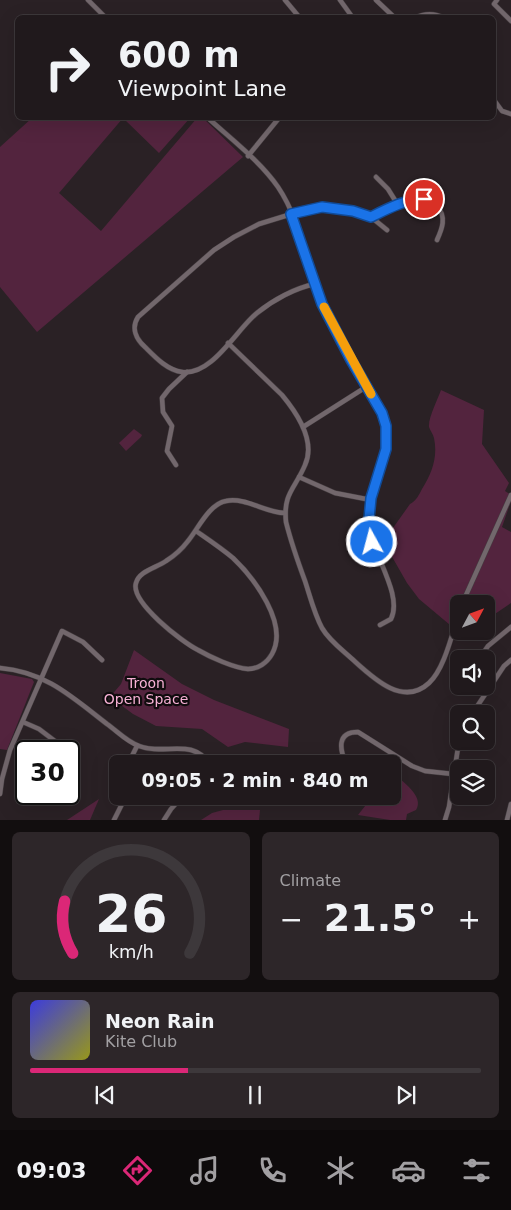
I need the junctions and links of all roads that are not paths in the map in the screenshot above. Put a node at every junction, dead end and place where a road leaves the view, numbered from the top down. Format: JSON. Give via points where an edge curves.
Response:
{"nodes":[{"id":1,"x":88,"y":0,"type":"edge"},
{"id":2,"x":285,"y":0,"type":"edge"},
{"id":3,"x":340,"y":0,"type":"edge"},
{"id":4,"x":376,"y":0,"type":"edge"},
{"id":5,"x":497,"y":0,"type":"edge"},
{"id":6,"x":103,"y":15,"type":"edge"},
{"id":7,"x":298,"y":15,"type":"edge"},
{"id":8,"x":351,"y":15,"type":"edge"},
{"id":9,"x":391,"y":15,"type":"edge"},
{"id":10,"x":422,"y":15,"type":"edge"},
{"id":11,"x":437,"y":15,"type":"edge"},
{"id":12,"x":511,"y":21,"type":"edge"},
{"id":13,"x":496,"y":103,"type":"edge"},
{"id":14,"x":511,"y":114,"type":"edge"},
{"id":15,"x":210,"y":120,"type":"edge"},
{"id":16,"x":276,"y":120,"type":"edge"},
{"id":17,"x":248,"y":156,"type":"junction"},
{"id":18,"x":376,"y":177,"type":"dead end"},
{"id":19,"x":398,"y":205,"type":"junction"},
{"id":20,"x":291,"y":214,"type":"junction"},
{"id":21,"x":371,"y":217,"type":"junction"},
{"id":22,"x":387,"y":230,"type":"dead end"},
{"id":23,"x":437,"y":240,"type":"dead end"},
{"id":24,"x":315,"y":284,"type":"junction"},
{"id":25,"x":228,"y":343,"type":"junction"},
{"id":26,"x":187,"y":372,"type":"junction"},
{"id":27,"x":366,"y":387,"type":"junction"},
{"id":28,"x":303,"y":426,"type":"junction"},
{"id":29,"x":167,"y":448,"type":"junction"},
{"id":30,"x":161,"y":449,"type":"dead end"},
{"id":31,"x":176,"y":465,"type":"dead end"},
{"id":32,"x":299,"y":477,"type":"junction"},
{"id":33,"x":511,"y":495,"type":"edge"},
{"id":34,"x":371,"y":498,"type":"junction"},
{"id":35,"x":285,"y":513,"type":"junction"},
{"id":36,"x":196,"y":531,"type":"junction"},
{"id":37,"x":466,"y":595,"type":"edge"},
{"id":38,"x":380,"y":625,"type":"dead end"},
{"id":39,"x":511,"y":627,"type":"edge"},
{"id":40,"x":450,"y":638,"type":"edge"},
{"id":41,"x":485,"y":650,"type":"edge"},
{"id":42,"x":102,"y":660,"type":"dead end"},
{"id":43,"x":511,"y":660,"type":"edge"},
{"id":44,"x":0,"y":668,"type":"edge"},
{"id":45,"x":41,"y":677,"type":"junction"},
{"id":46,"x":478,"y":705,"type":"edge"},
{"id":47,"x":22,"y":722,"type":"junction"},
{"id":48,"x":53,"y":740,"type":"edge"},
{"id":49,"x":137,"y":746,"type":"junction"},
{"id":50,"x":132,"y":755,"type":"edge"},
{"id":51,"x":203,"y":755,"type":"edge"},
{"id":52,"x":343,"y":755,"type":"edge"},
{"id":53,"x":395,"y":755,"type":"edge"},
{"id":54,"x":401,"y":759,"type":"edge"},
{"id":55,"x":450,"y":774,"type":"edge"},
{"id":56,"x":0,"y":794,"type":"edge"},
{"id":57,"x":450,"y":795,"type":"edge"},
{"id":58,"x":511,"y":804,"type":"edge"},
{"id":59,"x":122,"y":805,"type":"edge"},
{"id":60,"x":175,"y":805,"type":"edge"},
{"id":61,"x":114,"y":820,"type":"edge"},
{"id":62,"x":164,"y":820,"type":"edge"},
{"id":63,"x":445,"y":820,"type":"edge"},
{"id":64,"x":507,"y":820,"type":"edge"}],
"edges":[{"from":1,"to":6,"type":"street"},
{"from":2,"to":7,"type":"street"},
{"from":3,"to":8,"type":"street"},
{"from":4,"to":9,"type":"street"},
{"from":5,"to":12,"type":"street","via":[[494,4]]},
{"from":10,"to":11,"type":"street"},
{"from":13,"to":14,"type":"street","via":[[502,112]]},
{"from":15,"to":17,"type":"street"},
{"from":16,"to":17,"type":"street"},
{"from":17,"to":20,"type":"street","via":[[275,183]]},
{"from":18,"to":19,"type":"street"},
{"from":19,"to":21,"type":"street"},
{"from":19,"to":23,"type":"street","via":[[419,199],[436,205],[443,221]]},
{"from":20,"to":21,"type":"street","via":[[322,207]]},
{"from":20,"to":24,"type":"street"},
{"from":20,"to":26,"type":"street","via":[[259,224],[220,245],[134,323],[142,345],[166,366]]},
{"from":21,"to":22,"type":"street"},
{"from":24,"to":25,"type":"street","via":[[266,306]]},
{"from":24,"to":27,"type":"street"},
{"from":25,"to":26,"type":"street","via":[[207,366]]},
{"from":25,"to":28,"type":"street","via":[[290,404]]},
{"from":26,"to":29,"type":"street","via":[[162,398],[164,412],[172,426]]},
{"from":27,"to":28,"type":"street"},
{"from":27,"to":34,"type":"street","via":[[382,413],[387,432],[384,458]]},
{"from":28,"to":32,"type":"street","via":[[308,458]]},
{"from":29,"to":30,"type":"street"},
{"from":29,"to":31,"type":"street"},
{"from":32,"to":34,"type":"street","via":[[335,493]]},
{"from":32,"to":35,"type":"street","via":[[289,493]]},
{"from":33,"to":37,"type":"street"},
{"from":34,"to":38,"type":"street","via":[[371,534],[394,604],[391,619]]},
{"from":35,"to":36,"type":"street","via":[[228,500],[215,506]]},
{"from":35,"to":40,"type":"street","via":[[288,531],[324,631],[387,688],[408,692],[430,682]]},
{"from":36,"to":36,"type":"street","via":[[178,552],[138,578],[135,586],[138,598],[163,624],[197,650],[240,667],[258,667],[270,658],[278,641],[270,610],[240,565]]},
{"from":39,"to":41,"type":"street"},
{"from":42,"to":45,"type":"street","via":[[83,642],[62,630]]},
{"from":43,"to":46,"type":"street"},
{"from":44,"to":45,"type":"street"},
{"from":45,"to":47,"type":"street"},
{"from":45,"to":49,"type":"street","via":[[59,686]]},
{"from":47,"to":48,"type":"street","via":[[39,729]]},
{"from":47,"to":56,"type":"street","via":[[6,762]]},
{"from":49,"to":50,"type":"street"},
{"from":49,"to":51,"type":"street","via":[[155,750],[191,749]]},
{"from":52,"to":53,"type":"street","via":[[342,742],[348,734],[358,732]]},
{"from":54,"to":55,"type":"street","via":[[425,771]]},
{"from":57,"to":63,"type":"street"},
{"from":58,"to":64,"type":"street"},
{"from":59,"to":61,"type":"street"},
{"from":60,"to":62,"type":"street"}]}
